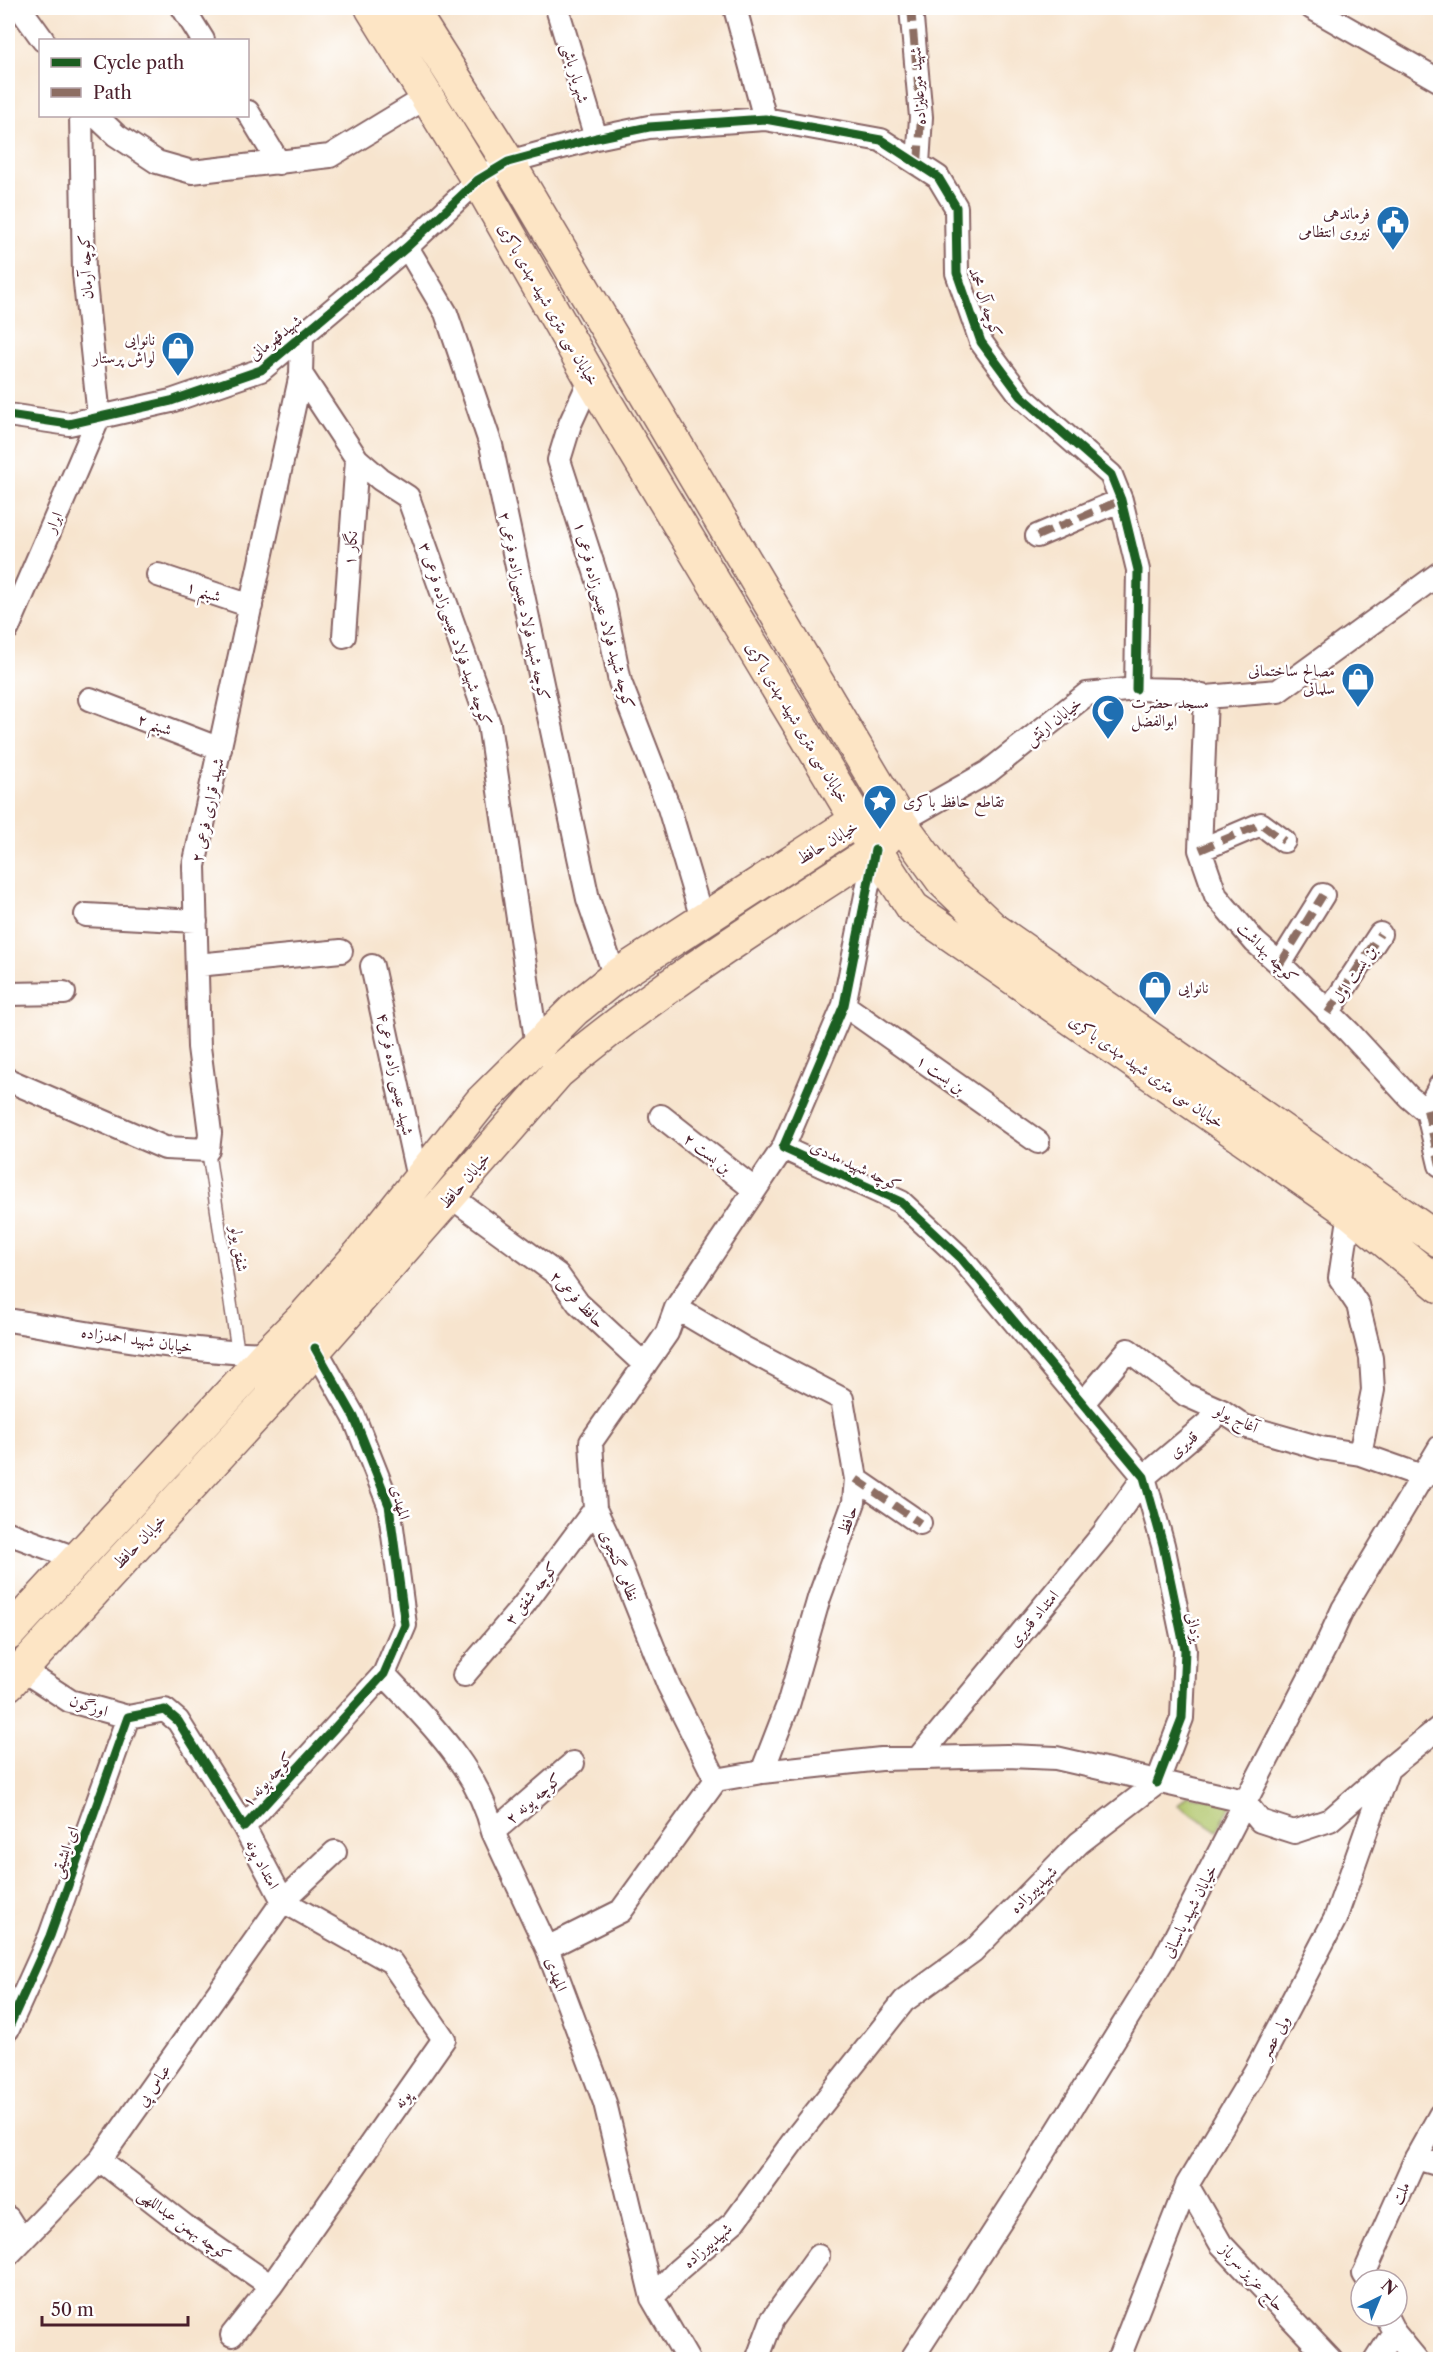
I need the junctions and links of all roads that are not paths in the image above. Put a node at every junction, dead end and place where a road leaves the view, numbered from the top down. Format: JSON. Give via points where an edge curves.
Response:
{"nodes":[{"id":1,"x":20,"y":8,"type":"edge"},
{"id":2,"x":183,"y":8,"type":"edge"},
{"id":3,"x":372,"y":8,"type":"edge"},
{"id":4,"x":410,"y":8,"type":"edge"},
{"id":5,"x":557,"y":8,"type":"edge"},
{"id":6,"x":735,"y":8,"type":"edge"},
{"id":7,"x":911,"y":8,"type":"edge"},
{"id":8,"x":1312,"y":8,"type":"edge"},
{"id":9,"x":43,"y":39,"type":"edge"},
{"id":10,"x":202,"y":39,"type":"edge"},
{"id":11,"x":1440,"y":81,"type":"edge"},
{"id":12,"x":427,"y":98,"type":"junction"},
{"id":13,"x":249,"y":114,"type":"edge"},
{"id":14,"x":81,"y":117,"type":"edge"},
{"id":15,"x":97,"y":117,"type":"edge"},
{"id":16,"x":765,"y":118,"type":"junction"},
{"id":17,"x":596,"y":138,"type":"junction"},
{"id":18,"x":508,"y":162,"type":"junction"},
{"id":19,"x":279,"y":163,"type":"junction"},
{"id":20,"x":918,"y":164,"type":"junction"},
{"id":21,"x":478,"y":180,"type":"junction"},
{"id":22,"x":407,"y":247,"type":"junction"},
{"id":23,"x":302,"y":336,"type":"junction"},
{"id":24,"x":301,"y":374,"type":"junction"},
{"id":25,"x":591,"y":378,"type":"junction"},
{"id":26,"x":8,"y":415,"type":"edge"},
{"id":27,"x":99,"y":417,"type":"junction"},
{"id":28,"x":357,"y":459,"type":"junction"},
{"id":29,"x":1121,"y":500,"type":"junction"},
{"id":30,"x":1037,"y":536,"type":"dead end"},
{"id":31,"x":1440,"y":573,"type":"edge"},
{"id":32,"x":158,"y":575,"type":"dead end"},
{"id":33,"x":251,"y":606,"type":"junction"},
{"id":34,"x":8,"y":627,"type":"edge"},
{"id":35,"x":344,"y":636,"type":"dead end"},
{"id":36,"x":1136,"y":689,"type":"junction"},
{"id":37,"x":1206,"y":697,"type":"junction"},
{"id":38,"x":90,"y":699,"type":"dead end"},
{"id":39,"x":220,"y":749,"type":"junction"},
{"id":40,"x":857,"y":820,"type":"junction"},
{"id":41,"x":900,"y":822,"type":"junction"},
{"id":42,"x":1284,"y":842,"type":"dead end"},
{"id":43,"x":875,"y":850,"type":"junction"},
{"id":44,"x":1200,"y":850,"type":"junction"},
{"id":45,"x":1323,"y":896,"type":"dead end"},
{"id":46,"x":86,"y":915,"type":"dead end"},
{"id":47,"x":196,"y":921,"type":"junction"},
{"id":48,"x":702,"y":922,"type":"junction"},
{"id":49,"x":1380,"y":934,"type":"dead end"},
{"id":50,"x":341,"y":951,"type":"dead end"},
{"id":51,"x":1280,"y":964,"type":"junction"},
{"id":52,"x":197,"y":965,"type":"junction"},
{"id":53,"x":372,"y":966,"type":"dead end"},
{"id":54,"x":615,"y":976,"type":"junction"},
{"id":55,"x":64,"y":993,"type":"dead end"},
{"id":56,"x":8,"y":994,"type":"edge"},
{"id":57,"x":844,"y":1005,"type":"junction"},
{"id":58,"x":1328,"y":1013,"type":"junction"},
{"id":59,"x":537,"y":1046,"type":"junction"},
{"id":60,"x":558,"y":1072,"type":"junction"},
{"id":61,"x":8,"y":1080,"type":"edge"},
{"id":62,"x":1440,"y":1086,"type":"edge"},
{"id":63,"x":662,"y":1116,"type":"dead end"},
{"id":64,"x":1434,"y":1117,"type":"edge"},
{"id":65,"x":1038,"y":1142,"type":"dead end"},
{"id":66,"x":783,"y":1148,"type":"junction"},
{"id":67,"x":208,"y":1150,"type":"junction"},
{"id":68,"x":1440,"y":1165,"type":"edge"},
{"id":69,"x":419,"y":1183,"type":"junction"},
{"id":70,"x":755,"y":1190,"type":"junction"},
{"id":71,"x":450,"y":1196,"type":"junction"},
{"id":72,"x":1350,"y":1212,"type":"junction"},
{"id":73,"x":1440,"y":1241,"type":"edge"},
{"id":74,"x":1440,"y":1286,"type":"edge"},
{"id":75,"x":676,"y":1308,"type":"junction"},
{"id":76,"x":8,"y":1320,"type":"edge"},
{"id":77,"x":315,"y":1348,"type":"junction"},
{"id":78,"x":253,"y":1353,"type":"junction"},
{"id":79,"x":645,"y":1365,"type":"junction"},
{"id":80,"x":1084,"y":1402,"type":"junction"},
{"id":81,"x":1222,"y":1411,"type":"junction"},
{"id":82,"x":1440,"y":1447,"type":"edge"},
{"id":83,"x":1360,"y":1454,"type":"junction"},
{"id":84,"x":167,"y":1462,"type":"junction"},
{"id":85,"x":1144,"y":1477,"type":"junction"},
{"id":86,"x":1425,"y":1477,"type":"junction"},
{"id":87,"x":856,"y":1479,"type":"junction"},
{"id":88,"x":194,"y":1484,"type":"junction"},
{"id":89,"x":595,"y":1509,"type":"junction"},
{"id":90,"x":920,"y":1523,"type":"dead end"},
{"id":91,"x":8,"y":1533,"type":"edge"},
{"id":92,"x":78,"y":1559,"type":"junction"},
{"id":93,"x":8,"y":1634,"type":"edge"},
{"id":94,"x":384,"y":1674,"type":"junction"},
{"id":95,"x":464,"y":1675,"type":"dead end"},
{"id":96,"x":14,"y":1676,"type":"edge"},
{"id":97,"x":128,"y":1717,"type":"junction"},
{"id":98,"x":1440,"y":1726,"type":"edge"},
{"id":99,"x":919,"y":1757,"type":"junction"},
{"id":100,"x":573,"y":1763,"type":"dead end"},
{"id":101,"x":1388,"y":1769,"type":"junction"},
{"id":102,"x":762,"y":1772,"type":"junction"},
{"id":103,"x":716,"y":1780,"type":"junction"},
{"id":104,"x":1157,"y":1783,"type":"junction"},
{"id":105,"x":1244,"y":1801,"type":"junction"},
{"id":106,"x":244,"y":1827,"type":"junction"},
{"id":107,"x":494,"y":1832,"type":"junction"},
{"id":108,"x":335,"y":1852,"type":"dead end"},
{"id":109,"x":283,"y":1901,"type":"junction"},
{"id":110,"x":547,"y":1948,"type":"junction"},
{"id":111,"x":8,"y":2029,"type":"edge"},
{"id":112,"x":1440,"y":2115,"type":"edge"},
{"id":113,"x":1416,"y":2158,"type":"junction"},
{"id":114,"x":100,"y":2160,"type":"junction"},
{"id":115,"x":1440,"y":2165,"type":"edge"},
{"id":116,"x":1187,"y":2185,"type":"junction"},
{"id":117,"x":8,"y":2218,"type":"edge"},
{"id":118,"x":15,"y":2248,"type":"edge"},
{"id":119,"x":818,"y":2256,"type":"dead end"},
{"id":120,"x":1370,"y":2268,"type":"edge"},
{"id":121,"x":271,"y":2286,"type":"junction"},
{"id":122,"x":652,"y":2298,"type":"junction"},
{"id":123,"x":1388,"y":2328,"type":"edge"},
{"id":124,"x":1393,"y":2328,"type":"edge"},
{"id":125,"x":232,"y":2335,"type":"dead end"},
{"id":126,"x":688,"y":2360,"type":"edge"},
{"id":127,"x":758,"y":2360,"type":"edge"},
{"id":128,"x":911,"y":2360,"type":"edge"},
{"id":129,"x":1118,"y":2360,"type":"edge"},
{"id":130,"x":1331,"y":2360,"type":"edge"},
{"id":131,"x":1376,"y":2360,"type":"edge"},
{"id":132,"x":1417,"y":2360,"type":"edge"}],
"edges":[{"from":1,"to":9,"type":"street"},
{"from":2,"to":10,"type":"street"},
{"from":3,"to":12,"type":"main road","name":"خیابان سی متری شهید مهدی باکری"},
{"from":4,"to":18,"type":"main road","name":"خیابان سی متری شهید مهدی باکری"},
{"from":5,"to":17,"type":"street","name":"شهریار باشی"},
{"from":6,"to":16,"type":"street"},
{"from":7,"to":20,"type":"street","name":"شهید میرعلیزاده","via":[[921,117]]},
{"from":8,"to":11,"type":"street"},
{"from":12,"to":19,"type":"street","via":[[330,156]]},
{"from":12,"to":21,"type":"main road","name":"خیابان سی متری شهید مهدی باکری"},
{"from":13,"to":19,"type":"street"},
{"from":14,"to":27,"type":"street","name":"کوچه آرمان","via":[[84,273]]},
{"from":15,"to":19,"type":"street","via":[[116,135],[157,162],[192,172]]},
{"from":16,"to":17,"type":"street","name":"کوچه آل محمد","via":[[649,127]]},
{"from":16,"to":20,"type":"street","name":"کوچه آل محمد","via":[[881,140]]},
{"from":17,"to":18,"type":"street","name":"کوچه آل محمد"},
{"from":18,"to":21,"type":"street","name":"کوچه آل محمد"},
{"from":18,"to":41,"type":"main road","name":"خیابان سی متری شهید مهدی باکری"},
{"from":20,"to":29,"type":"street","name":"کوچه آل محمد","via":[[938,177],[956,207],[957,273],[981,342],[1021,396],[1111,475]]},
{"from":21,"to":22,"type":"street","name":"شهیدقهرمانی"},
{"from":21,"to":25,"type":"main road","name":"خیابان سی متری شهید مهدی باکری"},
{"from":22,"to":23,"type":"street","name":"شهیدقهرمانی"},
{"from":22,"to":54,"type":"street","name":"کوچه شهید فولاد عیسی‌زاده فرعی ۲","via":[[446,313],[491,445],[588,898]]},
{"from":23,"to":24,"type":"street","name":"شهید قراری فرعی ۲"},
{"from":23,"to":27,"type":"street","name":"شهیدقهرمانی","via":[[261,370],[171,401]]},
{"from":24,"to":28,"type":"street","name":"کوچه شهید فولاد عیسی‌زاده فرعی ۳"},
{"from":24,"to":33,"type":"street","name":"شهید قراری فرعی ۲"},
{"from":25,"to":40,"type":"main road","name":"خیابان سی متری شهید مهدی باکری"},
{"from":25,"to":48,"type":"street","name":"کوچه شهید فولاد عیسی‌زاده فرعی ۱","via":[[559,460],[603,596],[620,682],[669,808]]},
{"from":26,"to":27,"type":"street","name":"شهیدقهرمانی","via":[[69,424]]},
{"from":27,"to":34,"type":"street","name":"ابرار"},
{"from":28,"to":35,"type":"street","name":"نگار ۱"},
{"from":28,"to":59,"type":"street","name":"کوچه شهید فولاد عیسی‌زاده فرعی ۳","via":[[408,497],[489,724]]},
{"from":29,"to":30,"type":"street"},
{"from":29,"to":36,"type":"street","name":"کوچه آل محمد","via":[[1138,570]]},
{"from":31,"to":37,"type":"street","name":"خیابان ارتش","via":[[1278,691]]},
{"from":32,"to":33,"type":"street","name":"شبنم ۱"},
{"from":33,"to":39,"type":"street","name":"شهید قراری فرعی ۲"},
{"from":36,"to":37,"type":"street","name":"خیابان ارتش","via":[[1180,690]]},
{"from":36,"to":41,"type":"street","name":"خیابان ارتش","via":[[1087,694],[988,772]]},
{"from":37,"to":44,"type":"street","name":"کوچه بهداشت"},
{"from":38,"to":39,"type":"street","name":"شبنم ۲"},
{"from":39,"to":47,"type":"street","name":"شهید قراری فرعی ۲","via":[[195,866]]},
{"from":40,"to":41,"type":"main road","name":"خیابان حافظ"},
{"from":40,"to":43,"type":"main road","name":"خیابان سی متری شهید مهدی باکری"},
{"from":40,"to":48,"type":"main road","name":"خیابان حافظ"},
{"from":41,"to":43,"type":"main road","name":"خیابان حافظ"},
{"from":41,"to":73,"type":"main road","name":"خیابان سی متری شهید مهدی باکری","via":[[943,881],[992,928]]},
{"from":42,"to":44,"type":"street","via":[[1261,824]]},
{"from":43,"to":57,"type":"street","name":"کوچه شهید مددی"},
{"from":43,"to":60,"type":"main road","name":"خیابان حافظ","via":[[710,957],[599,1037]]},
{"from":43,"to":72,"type":"main road","name":"خیابان سی متری شهید مهدی باکری","via":[[913,908]]},
{"from":44,"to":51,"type":"street","name":"کوچه بهداشت","via":[[1216,896],[1255,942]]},
{"from":45,"to":51,"type":"street"},
{"from":46,"to":47,"type":"street"},
{"from":47,"to":52,"type":"street","name":"شهید قراری فرعی ۲"},
{"from":48,"to":54,"type":"main road","name":"خیابان حافظ"},
{"from":49,"to":58,"type":"street","name":"بن بست اول"},
{"from":50,"to":52,"type":"street"},
{"from":51,"to":58,"type":"street","name":"کوچه بهداشت"},
{"from":52,"to":67,"type":"street","name":"شهید قراری فرعی ۲","via":[[199,1047],[210,1133]]},
{"from":53,"to":69,"type":"street","name":"شهید عیسی زاده فرعی۴"},
{"from":54,"to":59,"type":"main road","name":"خیابان حافظ"},
{"from":55,"to":56,"type":"street"},
{"from":57,"to":65,"type":"street","name":"بن بست ۱"},
{"from":57,"to":66,"type":"street","name":"کوچه شهید مددی"},
{"from":58,"to":64,"type":"street","name":"کوچه بهداشت","via":[[1409,1097]]},
{"from":59,"to":60,"type":"street"},
{"from":59,"to":69,"type":"main road","name":"خیابان حافظ","via":[[481,1102]]},
{"from":60,"to":71,"type":"main road","name":"خیابان حافظ"},
{"from":61,"to":67,"type":"street","via":[[165,1148]]},
{"from":62,"to":64,"type":"street"},
{"from":63,"to":70,"type":"street","name":"بن بست ۲"},
{"from":64,"to":68,"type":"street"},
{"from":66,"to":70,"type":"street","name":"نظامی گنجوی"},
{"from":66,"to":80,"type":"street","name":"کوچه شهید مددی","via":[[901,1202],[963,1259]]},
{"from":67,"to":78,"type":"lane","name":"شفق یولو"},
{"from":69,"to":78,"type":"main road","name":"خیابان حافظ","via":[[325,1294]]},
{"from":70,"to":75,"type":"street","name":"نظامی گنجوی"},
{"from":71,"to":77,"type":"main road","name":"خیابان حافظ"},
{"from":71,"to":79,"type":"street","name":"حافظ فرعی۲","via":[[558,1275],[578,1303]]},
{"from":72,"to":74,"type":"main road","name":"خیابان سی متری شهید مهدی باکری"},
{"from":72,"to":83,"type":"street","via":[[1340,1278],[1358,1305],[1371,1358],[1373,1390]]},
{"from":75,"to":79,"type":"street","name":"نظامی گنجوی","via":[[667,1333]]},
{"from":75,"to":87,"type":"street","name":"حافظ","via":[[842,1399]]},
{"from":76,"to":78,"type":"street","name":"خیابان شهید احمدزاده"},
{"from":77,"to":88,"type":"main road","name":"خیابان حافظ"},
{"from":77,"to":94,"type":"street","name":"المهدی","via":[[354,1417],[389,1505],[405,1625]]},
{"from":78,"to":84,"type":"main road","name":"خیابان حافظ"},
{"from":79,"to":89,"type":"street","name":"نظامی گنجوی","via":[[591,1442]]},
{"from":80,"to":81,"type":"street","name":"آغاج یولو","via":[[1128,1350],[1186,1395]]},
{"from":80,"to":85,"type":"street","name":"کوچه شهید مددی"},
{"from":81,"to":83,"type":"street","name":"آغاج یولو","via":[[1244,1426],[1321,1448]]},
{"from":81,"to":85,"type":"street","name":"قدیری"},
{"from":82,"to":86,"type":"street","name":"خیابان شهید پاسبانی"},
{"from":83,"to":86,"type":"street","name":"آغاج یولو"},
{"from":84,"to":88,"type":"street"},
{"from":84,"to":92,"type":"main road","name":"خیابان حافظ"},
{"from":85,"to":99,"type":"street","name":"امتداد قدیری","via":[[1103,1534]]},
{"from":85,"to":104,"type":"street","name":"یزدانی","via":[[1185,1650],[1182,1718]]},
{"from":86,"to":105,"type":"street","name":"خیابان شهید پاسبانی","via":[[1343,1609]]},
{"from":87,"to":90,"type":"street"},
{"from":87,"to":102,"type":"street","name":"حافظ","via":[[854,1502],[819,1598],[788,1705]]},
{"from":88,"to":96,"type":"main road","name":"خیابان حافظ"},
{"from":89,"to":95,"type":"street","name":"کوچه شفق ۳","via":[[522,1607]]},
{"from":89,"to":103,"type":"street","name":"نظامی گنجوی","via":[[668,1684]]},
{"from":91,"to":92,"type":"street"},
{"from":92,"to":93,"type":"main road","name":"خیابان حافظ"},
{"from":94,"to":106,"type":"street","name":"کوچه پونه ۱"},
{"from":94,"to":107,"type":"street","name":"المهدی","via":[[447,1742],[488,1811]]},
{"from":96,"to":97,"type":"street","name":"اوزگون","via":[[70,1701]]},
{"from":97,"to":106,"type":"street","name":"کوچه پونه ۱","via":[[165,1710],[178,1721]]},
{"from":97,"to":111,"type":"street","name":"ای ایشیقی","via":[[50,1936]]},
{"from":98,"to":101,"type":"street"},
{"from":99,"to":102,"type":"street"},
{"from":99,"to":104,"type":"street","via":[[1056,1758]]},
{"from":100,"to":107,"type":"street","name":"کوچه پونه ۲"},
{"from":101,"to":105,"type":"street","via":[[1330,1820],[1294,1832],[1260,1821]]},
{"from":101,"to":116,"type":"street","name":"ولی عصر","via":[[1335,1919],[1256,2070]]},
{"from":102,"to":103,"type":"street"},
{"from":103,"to":110,"type":"street","via":[[621,1911]]},
{"from":104,"to":105,"type":"street"},
{"from":104,"to":122,"type":"street","name":"شهیدپیرزاده","via":[[1079,1843],[973,1951],[904,2001],[735,2221]]},
{"from":105,"to":128,"type":"street","name":"خیابان شهید پاسبانی","via":[[1164,1959]]},
{"from":106,"to":109,"type":"street","name":"امتداد پونه"},
{"from":107,"to":110,"type":"street","name":"المهدی"},
{"from":108,"to":109,"type":"street","name":"عباس پی"},
{"from":109,"to":114,"type":"street","name":"عباس پی"},
{"from":109,"to":121,"type":"street","name":"پونه","via":[[391,1962],[444,2039]]},
{"from":110,"to":122,"type":"street","name":"المهدی","via":[[605,2103]]},
{"from":112,"to":113,"type":"street","name":"ملت"},
{"from":113,"to":115,"type":"street"},
{"from":113,"to":120,"type":"street","name":"ملت"},
{"from":114,"to":118,"type":"street","name":"عباس پی"},
{"from":114,"to":121,"type":"street","name":"کوچه بهمن عبداللهی","via":[[184,2226]]},
{"from":116,"to":129,"type":"street","name":"ولی عصر"},
{"from":116,"to":130,"type":"street","name":"حاج عزیز سرباز","via":[[1221,2244]]},
{"from":117,"to":118,"type":"street"},
{"from":119,"to":127,"type":"street","via":[[772,2320]]},
{"from":121,"to":125,"type":"street","name":"پونه"},
{"from":122,"to":126,"type":"street","name":"المهدی"},
{"from":123,"to":131,"type":"street"},
{"from":124,"to":132,"type":"street"}]}
